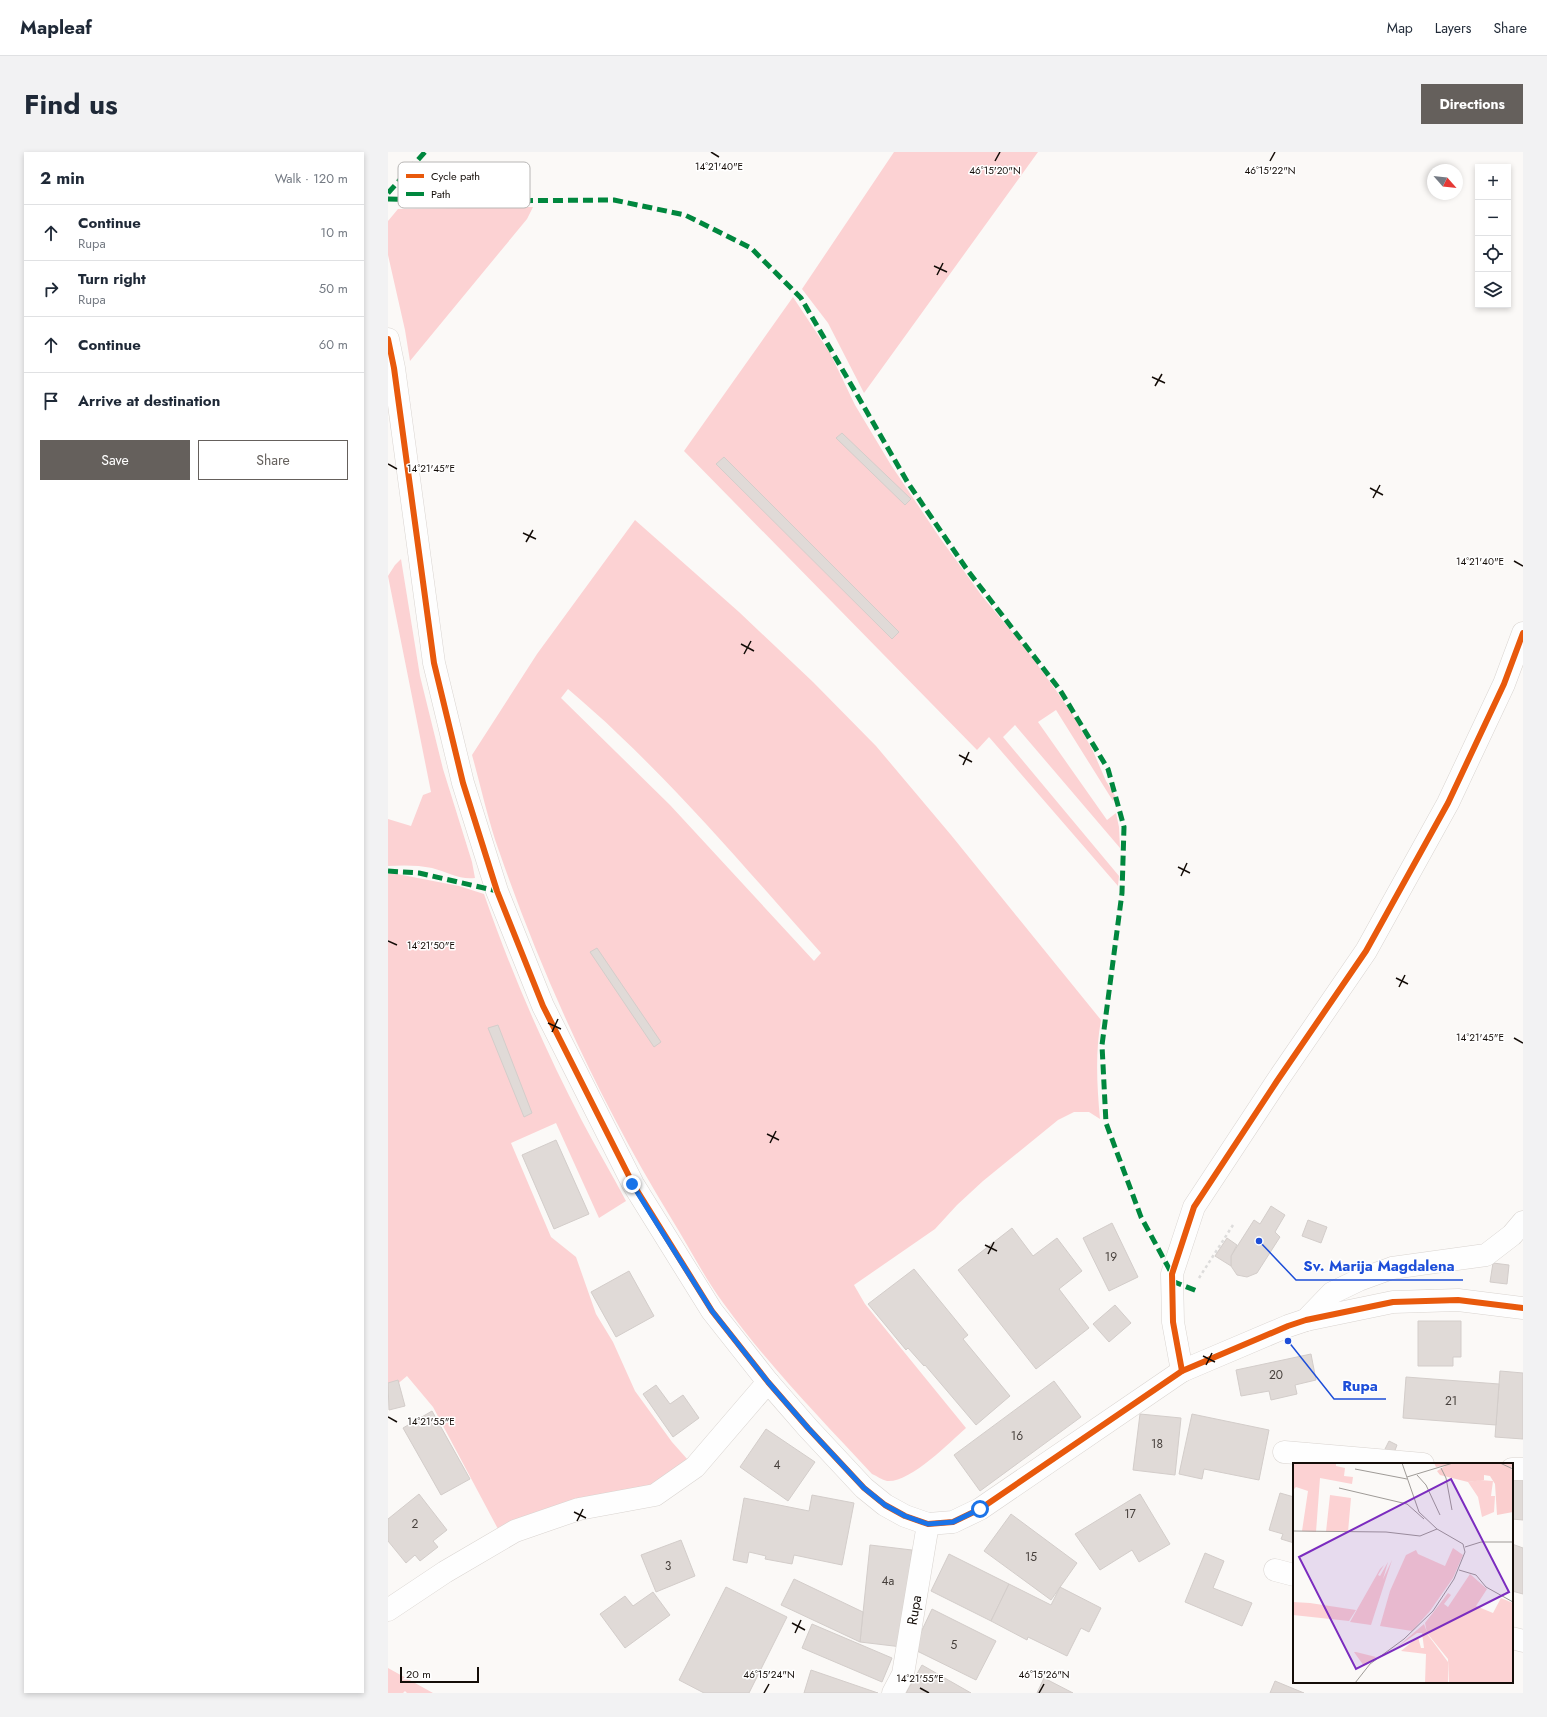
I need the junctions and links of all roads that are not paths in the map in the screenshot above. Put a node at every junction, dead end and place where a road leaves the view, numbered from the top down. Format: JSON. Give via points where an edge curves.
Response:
{"nodes":[{"id":1,"x":388,"y":339,"type":"edge"},
{"id":2,"x":1523,"y":633,"type":"edge"},
{"id":3,"x":1523,"y":1222,"type":"edge"},
{"id":4,"x":1523,"y":1308,"type":"edge"},
{"id":5,"x":1306,"y":1320,"type":"junction"},
{"id":6,"x":1182,"y":1371,"type":"junction"},
{"id":7,"x":768,"y":1382,"type":"junction"},
{"id":8,"x":1284,"y":1452,"type":"dead end"},
{"id":9,"x":1411,"y":1463,"type":"edge"},
{"id":10,"x":928,"y":1524,"type":"junction"},
{"id":11,"x":388,"y":1610,"type":"edge"},
{"id":12,"x":1513,"y":1638,"type":"edge"},
{"id":13,"x":1523,"y":1641,"type":"edge"},
{"id":14,"x":893,"y":1693,"type":"edge"}],
"edges":[{"from":1,"to":7,"type":"street","via":[[434,663],[464,783],[497,891],[543,1006],[632,1184],[712,1311]]},
{"from":2,"to":6,"type":"street","via":[[1504,684],[1448,804],[1366,951],[1194,1207],[1172,1274],[1173,1322]]},
{"from":3,"to":5,"type":"street","via":[[1512,1235],[1486,1255],[1392,1268],[1332,1292]]},
{"from":4,"to":5,"type":"street","via":[[1458,1300],[1393,1302]]},
{"from":5,"to":6,"type":"street"},
{"from":6,"to":10,"type":"street","via":[[980,1509],[953,1522]]},
{"from":7,"to":10,"type":"street","via":[[864,1488],[885,1505]]},
{"from":7,"to":11,"type":"street","via":[[696,1467],[655,1495],[579,1509],[515,1531],[445,1572]]},
{"from":8,"to":9,"type":"street"},
{"from":10,"to":14,"type":"street","name":"Rupa","via":[[903,1674]]},
{"from":12,"to":13,"type":"street"}]}
